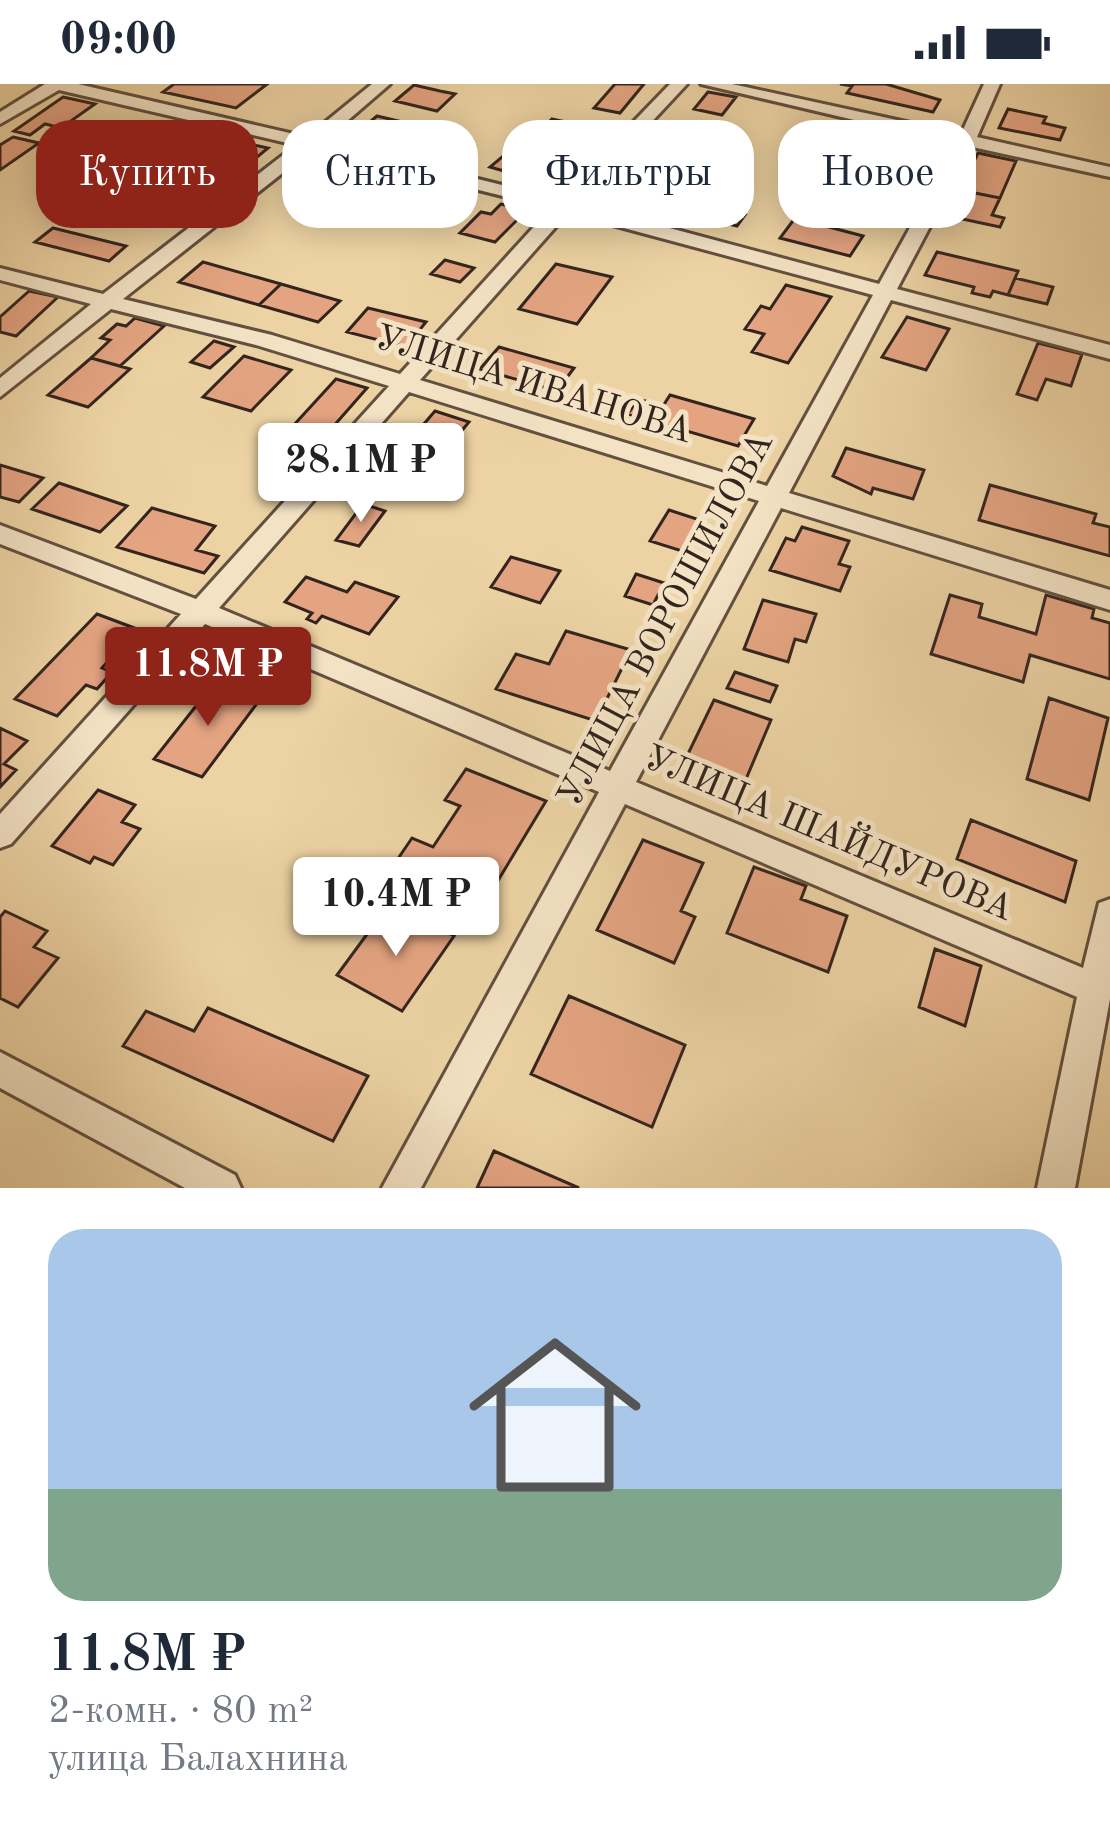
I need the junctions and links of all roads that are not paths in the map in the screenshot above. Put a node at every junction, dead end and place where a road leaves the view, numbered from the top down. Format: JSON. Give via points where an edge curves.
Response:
{"nodes":[{"id":1,"x":57,"y":84,"type":"edge"},
{"id":2,"x":382,"y":84,"type":"edge"},
{"id":3,"x":679,"y":84,"type":"edge"},
{"id":4,"x":709,"y":84,"type":"edge"},
{"id":5,"x":992,"y":84,"type":"edge"},
{"id":6,"x":0,"y":119,"type":"edge"},
{"id":7,"x":339,"y":120,"type":"edge"},
{"id":8,"x":645,"y":120,"type":"edge"},
{"id":9,"x":875,"y":120,"type":"edge"},
{"id":10,"x":976,"y":120,"type":"edge"},
{"id":11,"x":282,"y":134,"type":"edge"},
{"id":12,"x":976,"y":142,"type":"edge"},
{"id":13,"x":282,"y":165,"type":"edge"},
{"id":14,"x":1110,"y":172,"type":"edge"},
{"id":15,"x":543,"y":228,"type":"edge"},
{"id":16,"x":648,"y":228,"type":"edge"},
{"id":17,"x":919,"y":228,"type":"edge"},
{"id":18,"x":0,"y":274,"type":"edge"},
{"id":19,"x":884,"y":293,"type":"junction"},
{"id":20,"x":100,"y":303,"type":"junction"},
{"id":21,"x":1110,"y":352,"type":"edge"},
{"id":22,"x":404,"y":384,"type":"junction"},
{"id":23,"x":0,"y":390,"type":"edge"},
{"id":24,"x":774,"y":497,"type":"junction"},
{"id":25,"x":0,"y":534,"type":"edge"},
{"id":26,"x":1110,"y":600,"type":"edge"},
{"id":27,"x":200,"y":611,"type":"junction"},
{"id":28,"x":617,"y":788,"type":"junction"},
{"id":29,"x":0,"y":835,"type":"edge"},
{"id":30,"x":1110,"y":913,"type":"edge"},
{"id":31,"x":1093,"y":988,"type":"junction"},
{"id":32,"x":0,"y":1069,"type":"edge"},
{"id":33,"x":222,"y":1188,"type":"edge"},
{"id":34,"x":401,"y":1188,"type":"edge"},
{"id":35,"x":1056,"y":1188,"type":"edge"}],
"edges":[{"from":1,"to":6,"type":"street"},
{"from":1,"to":11,"type":"street"},
{"from":2,"to":7,"type":"street"},
{"from":3,"to":8,"type":"street"},
{"from":4,"to":9,"type":"street"},
{"from":5,"to":10,"type":"street","name":"УЛИЦА ВОРОШИЛОВА"},
{"from":12,"to":14,"type":"street"},
{"from":13,"to":20,"type":"street"},
{"from":15,"to":22,"type":"street"},
{"from":16,"to":19,"type":"street"},
{"from":17,"to":19,"type":"street","name":"УЛИЦА ВОРОШИЛОВА"},
{"from":18,"to":20,"type":"street","name":"УЛИЦА ИВАНОВА"},
{"from":19,"to":21,"type":"street"},
{"from":19,"to":24,"type":"street","name":"УЛИЦА ВОРОШИЛОВА"},
{"from":20,"to":22,"type":"street","name":"УЛИЦА ИВАНОВА","via":[[181,317]]},
{"from":20,"to":23,"type":"street"},
{"from":22,"to":24,"type":"street","name":"УЛИЦА ИВАНОВА"},
{"from":22,"to":27,"type":"street"},
{"from":24,"to":26,"type":"street","name":"УЛИЦА ИВАНОВА"},
{"from":24,"to":28,"type":"street","name":"УЛИЦА ВОРОШИЛОВА"},
{"from":25,"to":27,"type":"street","name":"УЛИЦА ШАЙДУРОВА"},
{"from":27,"to":28,"type":"street","name":"УЛИЦА ШАЙДУРОВА"},
{"from":27,"to":29,"type":"street"},
{"from":28,"to":31,"type":"street","name":"УЛИЦА ШАЙДУРОВА"},
{"from":28,"to":34,"type":"street","name":"УЛИЦА ВОРОШИЛОВА"},
{"from":30,"to":31,"type":"street"},
{"from":31,"to":35,"type":"street"},
{"from":32,"to":33,"type":"street"}]}
